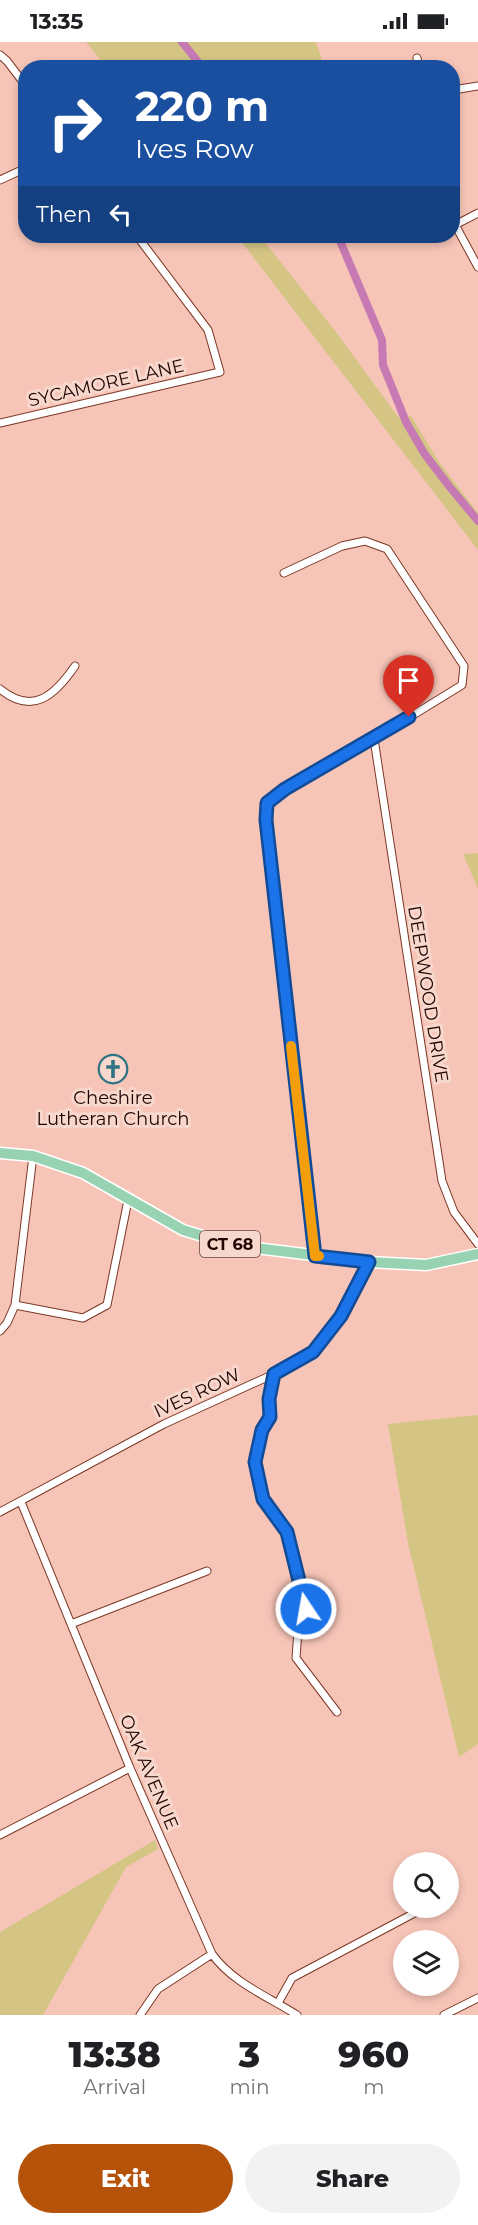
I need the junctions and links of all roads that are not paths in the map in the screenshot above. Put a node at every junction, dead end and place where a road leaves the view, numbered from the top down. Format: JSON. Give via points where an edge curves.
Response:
{"nodes":[{"id":1,"x":0,"y":56,"type":"edge"},
{"id":2,"x":18,"y":75,"type":"edge"},
{"id":3,"x":478,"y":86,"type":"edge"},
{"id":4,"x":460,"y":89,"type":"edge"},
{"id":5,"x":18,"y":172,"type":"edge"},
{"id":6,"x":0,"y":180,"type":"edge"},
{"id":7,"x":478,"y":213,"type":"edge"},
{"id":8,"x":460,"y":220,"type":"edge"},
{"id":9,"x":460,"y":234,"type":"edge"},
{"id":10,"x":142,"y":243,"type":"edge"},
{"id":11,"x":478,"y":267,"type":"edge"},
{"id":12,"x":0,"y":423,"type":"edge"},
{"id":13,"x":284,"y":573,"type":"dead end"},
{"id":14,"x":75,"y":666,"type":"dead end"},
{"id":15,"x":0,"y":689,"type":"edge"},
{"id":16,"x":374,"y":739,"type":"junction"},
{"id":17,"x":0,"y":1153,"type":"edge"},
{"id":18,"x":33,"y":1156,"type":"junction"},
{"id":19,"x":128,"y":1200,"type":"junction"},
{"id":20,"x":478,"y":1244,"type":"edge"},
{"id":21,"x":478,"y":1254,"type":"edge"},
{"id":22,"x":315,"y":1256,"type":"junction"},
{"id":23,"x":369,"y":1262,"type":"junction"},
{"id":24,"x":15,"y":1305,"type":"junction"},
{"id":25,"x":0,"y":1331,"type":"edge"},
{"id":26,"x":274,"y":1374,"type":"junction"},
{"id":27,"x":21,"y":1502,"type":"junction"},
{"id":28,"x":0,"y":1512,"type":"edge"},
{"id":29,"x":207,"y":1571,"type":"dead end"},
{"id":30,"x":306,"y":1609,"type":"junction"},
{"id":31,"x":71,"y":1624,"type":"junction"},
{"id":32,"x":298,"y":1631,"type":"junction"},
{"id":33,"x":337,"y":1712,"type":"dead end"},
{"id":34,"x":130,"y":1768,"type":"junction"},
{"id":35,"x":0,"y":1835,"type":"edge"},
{"id":36,"x":405,"y":1918,"type":"edge"},
{"id":37,"x":212,"y":1954,"type":"junction"},
{"id":38,"x":478,"y":1998,"type":"edge"},
{"id":39,"x":278,"y":2003,"type":"junction"},
{"id":40,"x":140,"y":2015,"type":"edge"},
{"id":41,"x":297,"y":2015,"type":"edge"},
{"id":42,"x":444,"y":2015,"type":"edge"}],
"edges":[{"from":1,"to":2,"type":"street"},
{"from":3,"to":4,"type":"street"},
{"from":5,"to":6,"type":"street"},
{"from":7,"to":8,"type":"street"},
{"from":9,"to":11,"type":"street"},
{"from":10,"to":12,"type":"street","name":"SYCAMORE LANE","via":[[208,330],[220,372]]},
{"from":13,"to":16,"type":"street","via":[[342,546],[365,541],[387,549],[464,666],[462,685]]},
{"from":14,"to":15,"type":"street","via":[[46,697],[28,702],[12,698]]},
{"from":16,"to":20,"type":"street","name":"DEEPWOOD DRIVE","via":[[442,1181],[454,1212]]},
{"from":16,"to":22,"type":"street","via":[[267,803]]},
{"from":17,"to":18,"type":"main road","number":"CT 68"},
{"from":18,"to":19,"type":"main road","number":"CT 68","via":[[83,1173]]},
{"from":18,"to":24,"type":"street"},
{"from":19,"to":22,"type":"main road","number":"CT 68","via":[[183,1230],[227,1244]]},
{"from":19,"to":24,"type":"street","via":[[107,1305],[83,1318]]},
{"from":21,"to":23,"type":"main road","number":"CT 68","via":[[426,1265]]},
{"from":22,"to":23,"type":"main road","number":"CT 68"},
{"from":23,"to":26,"type":"street","name":"IVES ROW","via":[[341,1316],[313,1352]]},
{"from":24,"to":25,"type":"street"},
{"from":26,"to":27,"type":"street","name":"IVES ROW","via":[[164,1424]]},
{"from":26,"to":30,"type":"street","via":[[270,1417],[262,1430],[255,1462],[263,1499],[287,1532]]},
{"from":27,"to":28,"type":"street","name":"IVES ROW"},
{"from":27,"to":31,"type":"street","name":"OAK AVENUE"},
{"from":29,"to":31,"type":"street"},
{"from":30,"to":32,"type":"street","via":[[292,1618]]},
{"from":30,"to":32,"type":"street","via":[[314,1615],[314,1625]]},
{"from":31,"to":34,"type":"street","name":"OAK AVENUE"},
{"from":32,"to":33,"type":"street","via":[[296,1658]]},
{"from":34,"to":35,"type":"street"},
{"from":34,"to":37,"type":"street","name":"OAK AVENUE"},
{"from":36,"to":39,"type":"street","via":[[292,1978]]},
{"from":37,"to":39,"type":"street","name":"OAK AVENUE","via":[[221,1967],[248,1988]]},
{"from":37,"to":40,"type":"street","via":[[158,1989]]},
{"from":38,"to":42,"type":"street"},
{"from":39,"to":41,"type":"street","name":"OAK AVENUE"}]}
